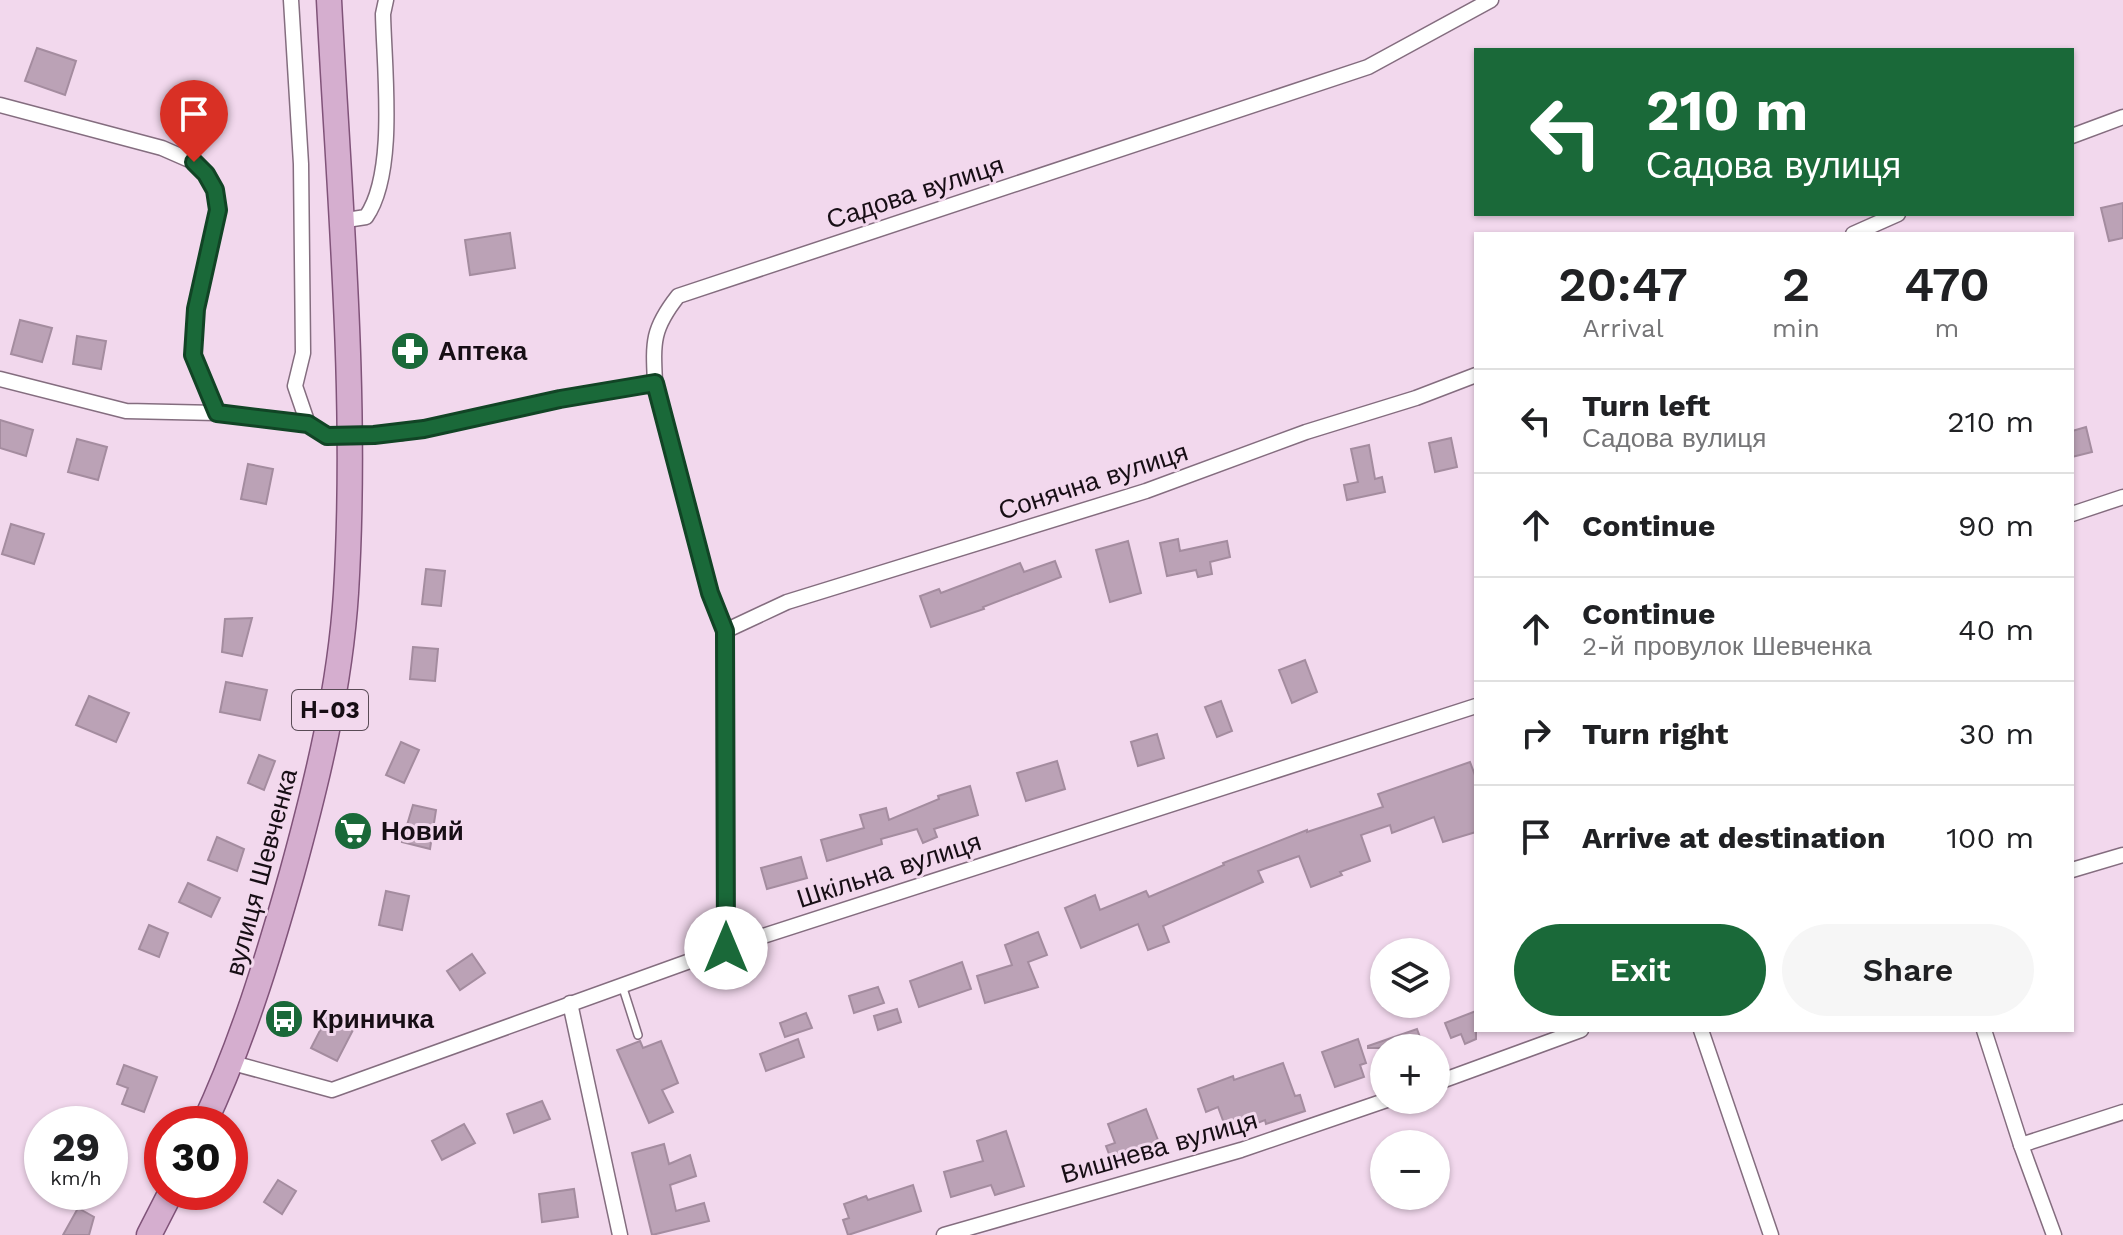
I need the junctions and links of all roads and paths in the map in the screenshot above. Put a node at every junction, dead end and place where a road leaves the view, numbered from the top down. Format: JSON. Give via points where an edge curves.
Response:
{"nodes":[{"id":1,"x":291,"y":0,"type":"edge"},
{"id":2,"x":329,"y":0,"type":"edge"},
{"id":3,"x":386,"y":0,"type":"edge"},
{"id":4,"x":1491,"y":0,"type":"edge"},
{"id":5,"x":0,"y":105,"type":"edge"},
{"id":6,"x":2123,"y":117,"type":"edge"},
{"id":7,"x":2074,"y":135,"type":"edge"},
{"id":8,"x":1894,"y":216,"type":"edge"},
{"id":9,"x":340,"y":221,"type":"junction"},
{"id":10,"x":1858,"y":232,"type":"edge"},
{"id":11,"x":1474,"y":376,"type":"edge"},
{"id":12,"x":0,"y":379,"type":"edge"},
{"id":13,"x":655,"y":383,"type":"junction"},
{"id":14,"x":217,"y":413,"type":"junction"},
{"id":15,"x":308,"y":424,"type":"junction"},
{"id":16,"x":349,"y":436,"type":"junction"},
{"id":17,"x":2123,"y":497,"type":"edge"},
{"id":18,"x":2074,"y":513,"type":"edge"},
{"id":19,"x":725,"y":631,"type":"junction"},
{"id":20,"x":1474,"y":707,"type":"edge"},
{"id":21,"x":2123,"y":855,"type":"edge"},
{"id":22,"x":2074,"y":869,"type":"edge"},
{"id":23,"x":726,"y":948,"type":"junction"},
{"id":24,"x":622,"y":985,"type":"junction"},
{"id":25,"x":570,"y":1003,"type":"junction"},
{"id":26,"x":1576,"y":1032,"type":"edge"},
{"id":27,"x":1702,"y":1032,"type":"edge"},
{"id":28,"x":1985,"y":1032,"type":"edge"},
{"id":29,"x":638,"y":1035,"type":"dead end"},
{"id":30,"x":229,"y":1062,"type":"junction"},
{"id":31,"x":1450,"y":1078,"type":"edge"},
{"id":32,"x":211,"y":1106,"type":"edge"},
{"id":33,"x":1370,"y":1106,"type":"edge"},
{"id":34,"x":2123,"y":1112,"type":"edge"},
{"id":35,"x":2021,"y":1145,"type":"junction"},
{"id":36,"x":162,"y":1210,"type":"edge"},
{"id":37,"x":149,"y":1235,"type":"edge"},
{"id":38,"x":620,"y":1235,"type":"edge"},
{"id":39,"x":944,"y":1235,"type":"edge"},
{"id":40,"x":1771,"y":1235,"type":"edge"},
{"id":41,"x":2054,"y":1235,"type":"edge"}],
"edges":[{"from":1,"to":15,"type":"street","via":[[301,164],[303,353],[295,386]]},
{"from":2,"to":9,"type":"main road","number":"Н-03"},
{"from":3,"to":9,"type":"street","via":[[386,148],[374,206],[366,217]]},
{"from":4,"to":13,"type":"street","name":"Садова вулиця","via":[[1368,67],[678,296],[660,319],[653,350]]},
{"from":5,"to":14,"type":"street","via":[[162,148],[194,162],[206,174],[218,210],[196,309],[193,355]]},
{"from":6,"to":7,"type":"street"},
{"from":8,"to":10,"type":"street"},
{"from":9,"to":16,"type":"main road","number":"Н-03"},
{"from":11,"to":19,"type":"street","name":"Сонячна вулиця","via":[[1146,491],[787,602]]},
{"from":12,"to":14,"type":"street","via":[[126,411]]},
{"from":13,"to":16,"type":"street","via":[[402,433]]},
{"from":13,"to":19,"type":"street","name":"Садова вулиця","via":[[710,593]]},
{"from":14,"to":15,"type":"street"},
{"from":15,"to":16,"type":"street","via":[[327,436]]},
{"from":16,"to":30,"type":"main road","name":"вулиця Шевченка","number":"Н-03","via":[[346,596],[315,791],[263,978]]},
{"from":17,"to":18,"type":"street"},
{"from":19,"to":23,"type":"street"},
{"from":20,"to":23,"type":"street","name":"Шкільна вулиця"},
{"from":21,"to":22,"type":"street"},
{"from":23,"to":24,"type":"street","name":"Шкільна вулиця"},
{"from":24,"to":25,"type":"street","name":"Шкільна вулиця"},
{"from":24,"to":29,"type":"lane"},
{"from":25,"to":30,"type":"street","name":"Шкільна вулиця","via":[[332,1090]]},
{"from":25,"to":38,"type":"street"},
{"from":26,"to":31,"type":"street"},
{"from":27,"to":40,"type":"street"},
{"from":28,"to":35,"type":"street"},
{"from":30,"to":32,"type":"main road","name":"вулиця Шевченка","number":"Н-03"},
{"from":33,"to":39,"type":"street","name":"Вишнева вулиця","via":[[1241,1150]]},
{"from":34,"to":35,"type":"street"},
{"from":35,"to":41,"type":"street"},
{"from":36,"to":37,"type":"main road"}]}
